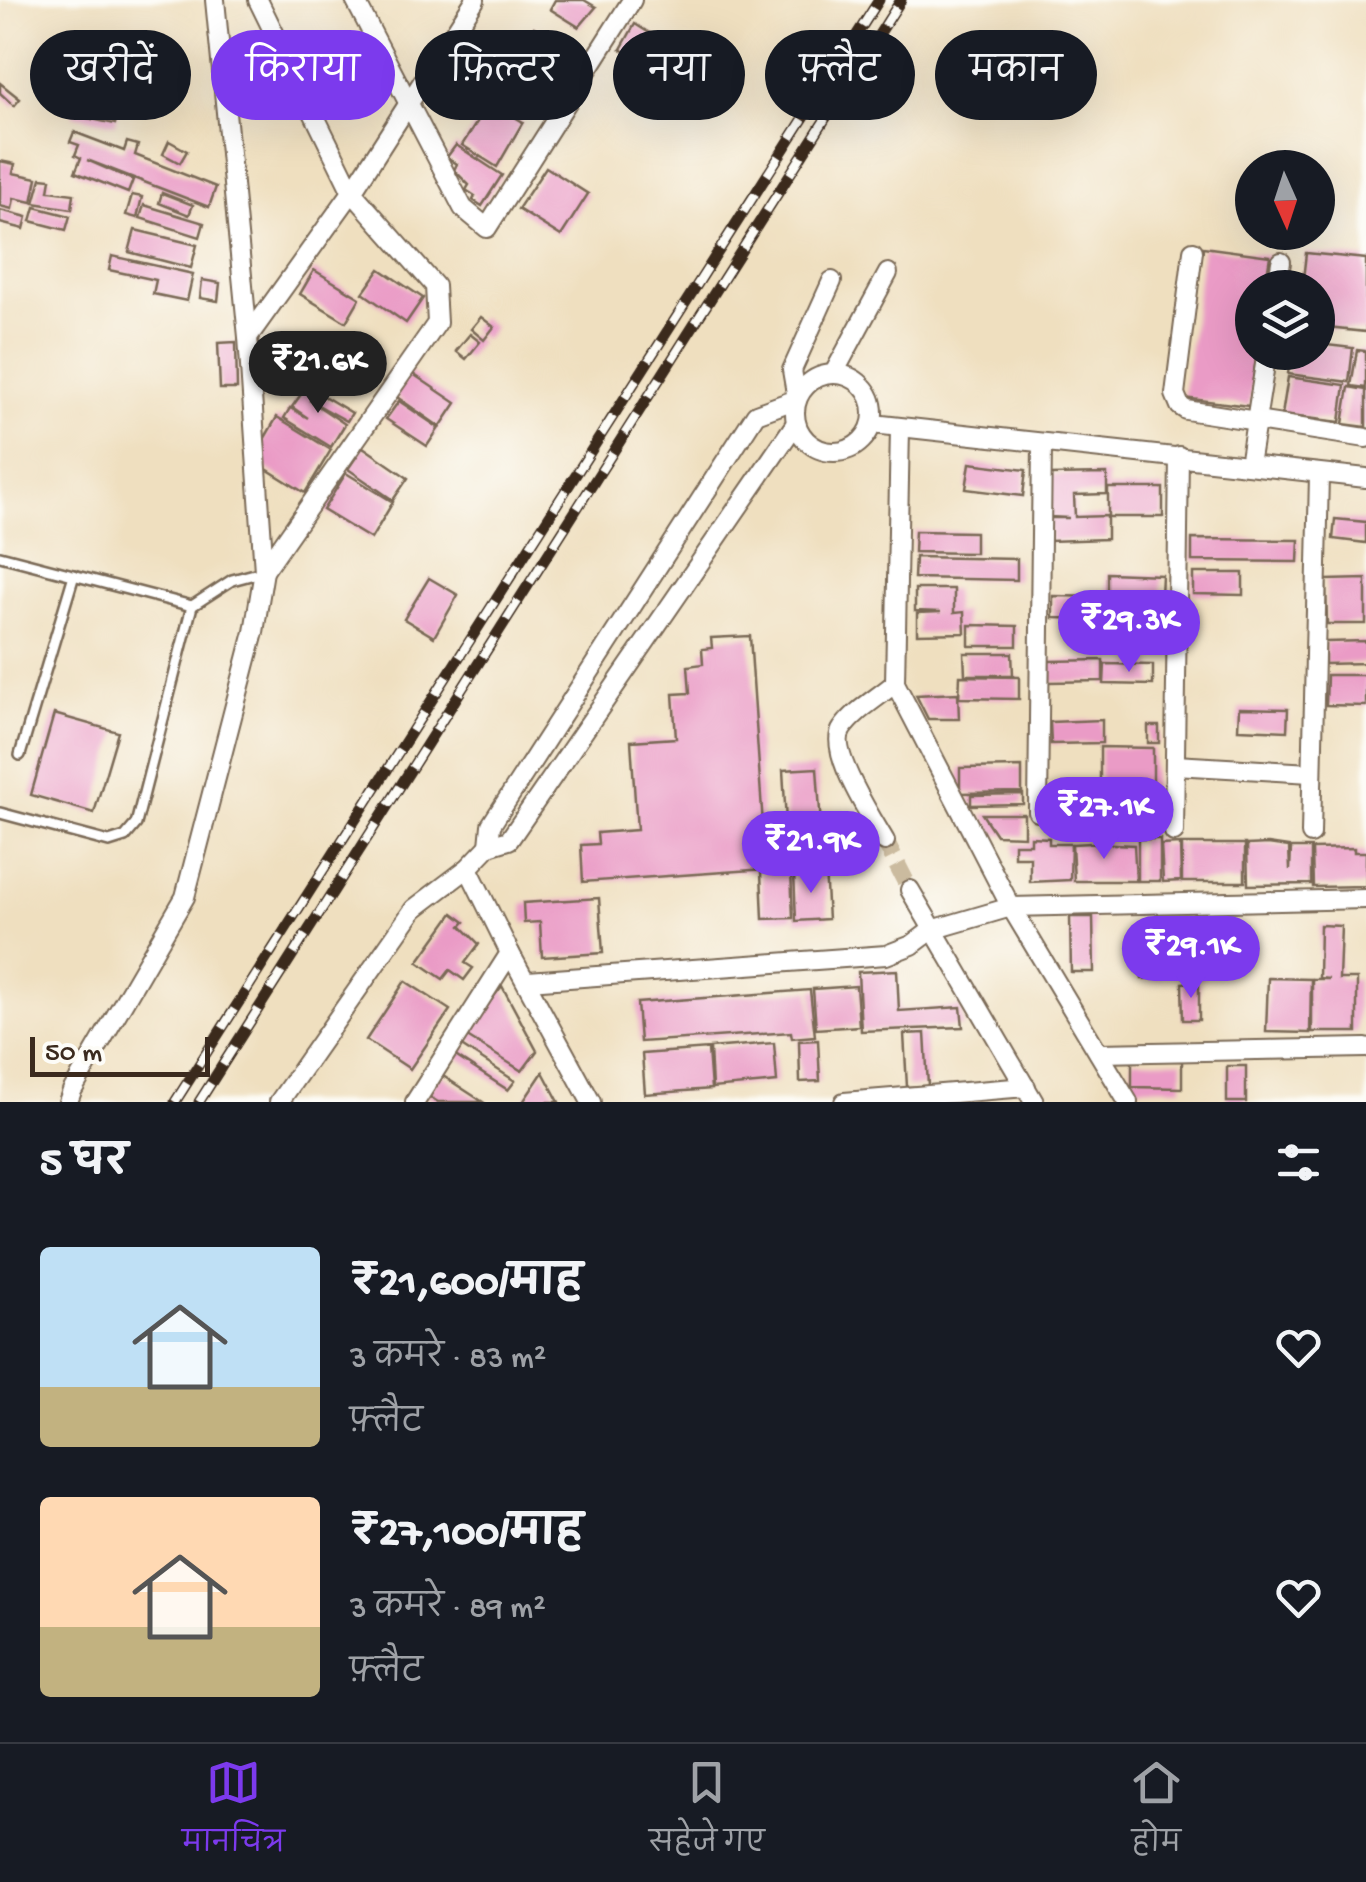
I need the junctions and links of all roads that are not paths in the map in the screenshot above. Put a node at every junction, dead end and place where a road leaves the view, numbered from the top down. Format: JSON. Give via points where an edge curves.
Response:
{"nodes":[{"id":1,"x":215,"y":0,"type":"edge"},
{"id":2,"x":258,"y":0,"type":"edge"},
{"id":3,"x":355,"y":0,"type":"edge"},
{"id":4,"x":474,"y":0,"type":"edge"},
{"id":5,"x":632,"y":0,"type":"edge"},
{"id":6,"x":410,"y":102,"type":"junction"},
{"id":7,"x":352,"y":192,"type":"junction"},
{"id":8,"x":1193,"y":251,"type":"dead end"},
{"id":9,"x":1281,"y":262,"type":"dead end"},
{"id":10,"x":1280,"y":270,"type":"edge"},
{"id":11,"x":888,"y":274,"type":"dead end"},
{"id":12,"x":832,"y":281,"type":"dead end"},
{"id":13,"x":248,"y":337,"type":"junction"},
{"id":14,"x":1264,"y":370,"type":"edge"},
{"id":15,"x":834,"y":373,"type":"junction"},
{"id":16,"x":797,"y":399,"type":"junction"},
{"id":17,"x":1256,"y":421,"type":"junction"},
{"id":18,"x":796,"y":423,"type":"junction"},
{"id":19,"x":873,"y":424,"type":"junction"},
{"id":20,"x":900,"y":428,"type":"junction"},
{"id":21,"x":1366,"y":438,"type":"edge"},
{"id":22,"x":1042,"y":443,"type":"junction"},
{"id":23,"x":1179,"y":456,"type":"junction"},
{"id":24,"x":1249,"y":466,"type":"junction"},
{"id":25,"x":1319,"y":474,"type":"junction"},
{"id":26,"x":1366,"y":478,"type":"edge"},
{"id":27,"x":0,"y":556,"type":"edge"},
{"id":28,"x":264,"y":571,"type":"junction"},
{"id":29,"x":74,"y":575,"type":"junction"},
{"id":30,"x":192,"y":606,"type":"junction"},
{"id":31,"x":895,"y":682,"type":"junction"},
{"id":32,"x":20,"y":755,"type":"dead end"},
{"id":33,"x":1175,"y":765,"type":"junction"},
{"id":34,"x":1311,"y":773,"type":"junction"},
{"id":35,"x":1038,"y":812,"type":"dead end"},
{"id":36,"x":0,"y":813,"type":"edge"},
{"id":37,"x":1174,"y":832,"type":"dead end"},
{"id":38,"x":1311,"y":834,"type":"dead end"},
{"id":39,"x":885,"y":842,"type":"tunnel mouth"},
{"id":40,"x":490,"y":846,"type":"junction"},
{"id":41,"x":468,"y":868,"type":"junction"},
{"id":42,"x":910,"y":890,"type":"tunnel mouth"},
{"id":43,"x":1366,"y":899,"type":"edge"},
{"id":44,"x":1011,"y":908,"type":"junction"},
{"id":45,"x":932,"y":930,"type":"junction"},
{"id":46,"x":510,"y":953,"type":"junction"},
{"id":47,"x":528,"y":980,"type":"junction"},
{"id":48,"x":1366,"y":1048,"type":"edge"},
{"id":49,"x":1099,"y":1053,"type":"junction"},
{"id":50,"x":1030,"y":1094,"type":"edge"},
{"id":51,"x":68,"y":1102,"type":"edge"},
{"id":52,"x":278,"y":1102,"type":"edge"},
{"id":53,"x":415,"y":1102,"type":"edge"},
{"id":54,"x":591,"y":1102,"type":"edge"},
{"id":55,"x":844,"y":1102,"type":"edge"},
{"id":56,"x":1128,"y":1102,"type":"edge"}],
"edges":[{"from":1,"to":13,"type":"street"},
{"from":2,"to":7,"type":"street"},
{"from":3,"to":6,"type":"street"},
{"from":4,"to":6,"type":"street"},
{"from":5,"to":6,"type":"street","via":[[486,228],[464,208]]},
{"from":6,"to":7,"type":"street"},
{"from":7,"to":13,"type":"street"},
{"from":7,"to":28,"type":"street","via":[[435,286],[437,322]]},
{"from":8,"to":17,"type":"street","via":[[1175,394],[1186,410]]},
{"from":9,"to":10,"type":"street"},
{"from":11,"to":15,"type":"street"},
{"from":12,"to":16,"type":"street","via":[[792,370]]},
{"from":13,"to":28,"type":"street"},
{"from":14,"to":17,"type":"street"},
{"from":15,"to":16,"type":"street","via":[[811,380]]},
{"from":15,"to":19,"type":"street","via":[[866,388]]},
{"from":16,"to":18,"type":"street"},
{"from":16,"to":40,"type":"street","via":[[756,414],[490,825]]},
{"from":17,"to":21,"type":"street"},
{"from":17,"to":24,"type":"street"},
{"from":18,"to":19,"type":"street","via":[[808,443],[832,452],[858,445]]},
{"from":18,"to":40,"type":"street","via":[[510,840]]},
{"from":19,"to":20,"type":"street"},
{"from":20,"to":22,"type":"street"},
{"from":20,"to":31,"type":"street"},
{"from":22,"to":23,"type":"street"},
{"from":22,"to":35,"type":"street"},
{"from":23,"to":24,"type":"street"},
{"from":23,"to":33,"type":"street"},
{"from":24,"to":25,"type":"street"},
{"from":25,"to":26,"type":"street"},
{"from":25,"to":34,"type":"street"},
{"from":27,"to":29,"type":"lane"},
{"from":28,"to":30,"type":"lane","via":[[232,580]]},
{"from":28,"to":51,"type":"street","via":[[185,897]]},
{"from":29,"to":30,"type":"lane"},
{"from":29,"to":32,"type":"lane"},
{"from":30,"to":36,"type":"lane","via":[[136,824],[125,837],[109,842]]},
{"from":31,"to":39,"type":"street","via":[[840,730],[838,744]]},
{"from":31,"to":44,"type":"street"},
{"from":33,"to":34,"type":"street"},
{"from":33,"to":37,"type":"street"},
{"from":34,"to":38,"type":"street"},
{"from":40,"to":41,"type":"street"},
{"from":41,"to":46,"type":"street"},
{"from":41,"to":52,"type":"street","via":[[414,909]]},
{"from":42,"to":45,"type":"street"},
{"from":43,"to":44,"type":"street"},
{"from":44,"to":45,"type":"street"},
{"from":44,"to":49,"type":"street"},
{"from":45,"to":47,"type":"street","via":[[886,955]]},
{"from":45,"to":50,"type":"street"},
{"from":46,"to":47,"type":"street"},
{"from":46,"to":53,"type":"street"},
{"from":47,"to":54,"type":"street"},
{"from":48,"to":49,"type":"street"},
{"from":49,"to":56,"type":"street"},
{"from":50,"to":55,"type":"street"}]}
